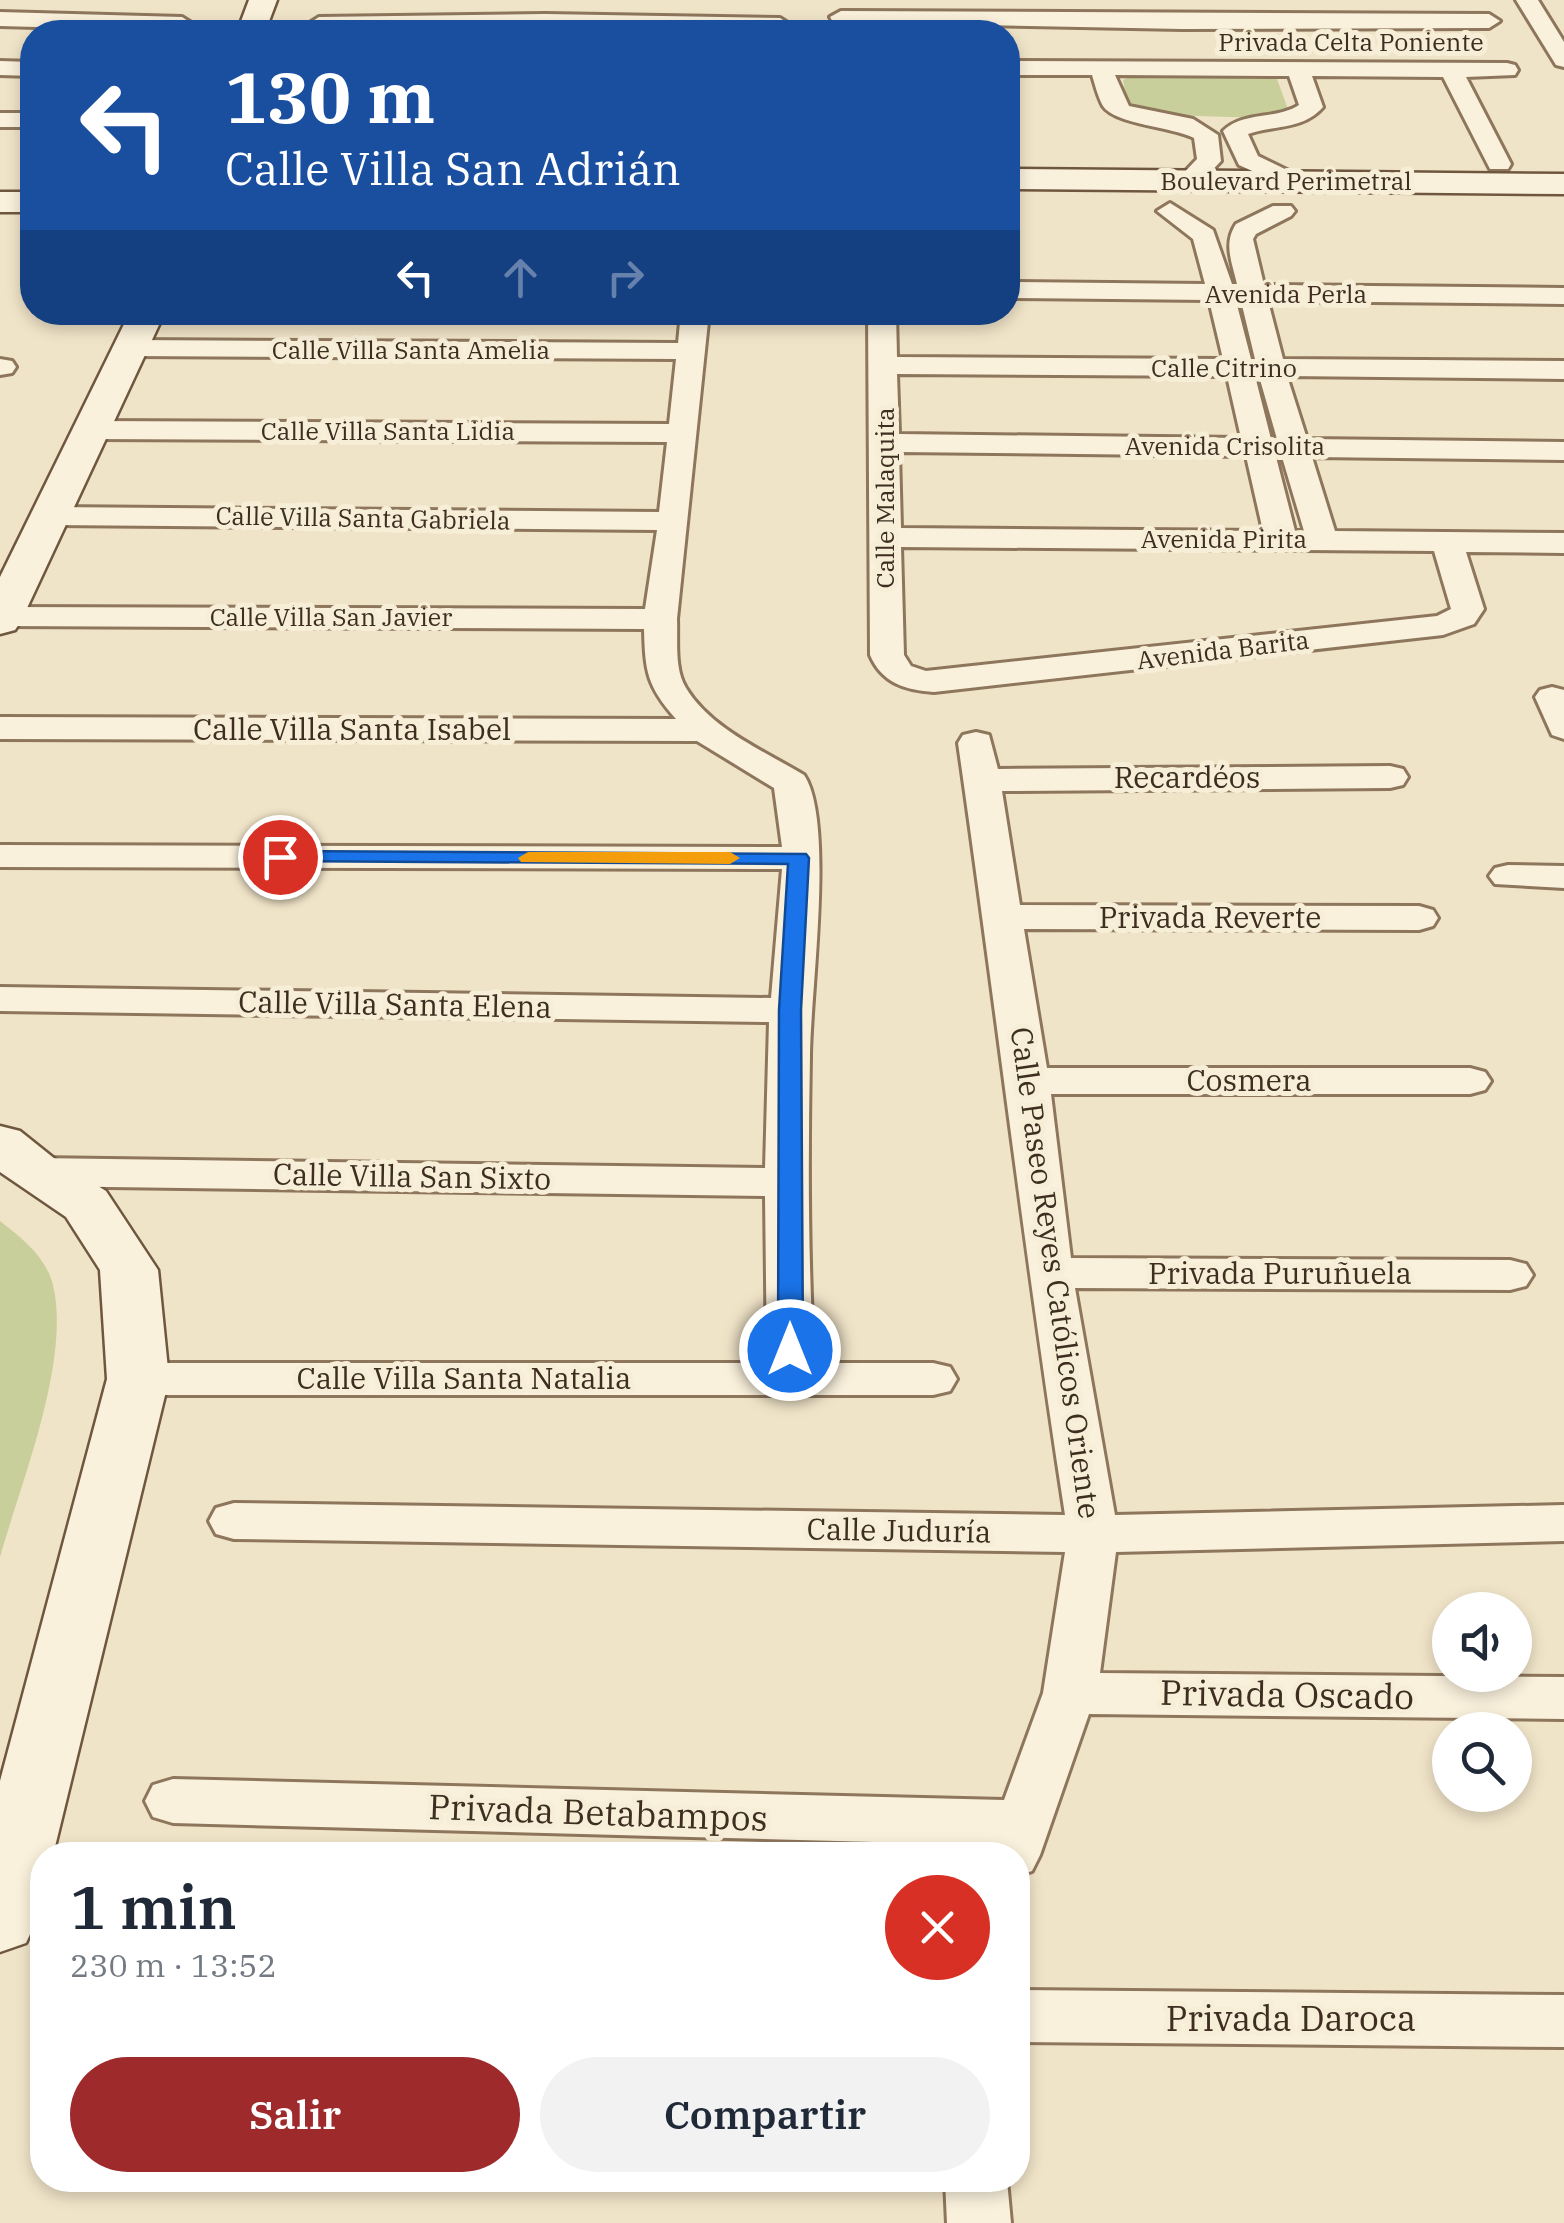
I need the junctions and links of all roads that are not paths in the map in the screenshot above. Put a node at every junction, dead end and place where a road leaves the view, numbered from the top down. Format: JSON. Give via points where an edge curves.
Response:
{"nodes":[{"id":1,"x":1527,"y":0,"type":"edge"},
{"id":2,"x":841,"y":17,"type":"dead end"},
{"id":3,"x":545,"y":18,"type":"edge"},
{"id":4,"x":0,"y":19,"type":"edge"},
{"id":5,"x":36,"y":20,"type":"edge"},
{"id":6,"x":470,"y":20,"type":"edge"},
{"id":7,"x":604,"y":20,"type":"edge"},
{"id":8,"x":895,"y":20,"type":"edge"},
{"id":9,"x":1490,"y":21,"type":"dead end"},
{"id":10,"x":1020,"y":27,"type":"edge"},
{"id":11,"x":1186,"y":36,"type":"edge"},
{"id":12,"x":1564,"y":60,"type":"edge"},
{"id":13,"x":1020,"y":68,"type":"edge"},
{"id":14,"x":1101,"y":69,"type":"junction"},
{"id":15,"x":1298,"y":69,"type":"junction"},
{"id":16,"x":1450,"y":70,"type":"junction"},
{"id":17,"x":1507,"y":70,"type":"dead end"},
{"id":18,"x":1208,"y":146,"type":"junction"},
{"id":19,"x":1240,"y":147,"type":"junction"},
{"id":20,"x":1499,"y":164,"type":"dead end"},
{"id":21,"x":1020,"y":179,"type":"edge"},
{"id":22,"x":1188,"y":180,"type":"junction"},
{"id":23,"x":1564,"y":184,"type":"edge"},
{"id":24,"x":1286,"y":196,"type":"junction"},
{"id":25,"x":1020,"y":209,"type":"edge"},
{"id":26,"x":1170,"y":210,"type":"junction"},
{"id":27,"x":1564,"y":213,"type":"edge"},
{"id":28,"x":1210,"y":250,"type":"junction"},
{"id":29,"x":1242,"y":250,"type":"junction"},
{"id":30,"x":1020,"y":290,"type":"edge"},
{"id":31,"x":1221,"y":294,"type":"junction"},
{"id":32,"x":1254,"y":294,"type":"junction"},
{"id":33,"x":1564,"y":296,"type":"edge"},
{"id":34,"x":142,"y":325,"type":"edge"},
{"id":35,"x":692,"y":325,"type":"edge"},
{"id":36,"x":882,"y":325,"type":"edge"},
{"id":37,"x":132,"y":348,"type":"junction"},
{"id":38,"x":689,"y":351,"type":"junction"},
{"id":39,"x":884,"y":365,"type":"junction"},
{"id":40,"x":1240,"y":368,"type":"junction"},
{"id":41,"x":1270,"y":368,"type":"junction"},
{"id":42,"x":1564,"y":370,"type":"edge"},
{"id":43,"x":93,"y":430,"type":"junction"},
{"id":44,"x":682,"y":433,"type":"junction"},
{"id":45,"x":885,"y":444,"type":"junction"},
{"id":46,"x":1296,"y":446,"type":"junction"},
{"id":47,"x":1259,"y":447,"type":"junction"},
{"id":48,"x":1564,"y":451,"type":"edge"},
{"id":49,"x":52,"y":516,"type":"junction"},
{"id":50,"x":674,"y":521,"type":"junction"},
{"id":51,"x":884,"y":537,"type":"junction"},
{"id":52,"x":1281,"y":540,"type":"junction"},
{"id":53,"x":1322,"y":540,"type":"junction"},
{"id":54,"x":1447,"y":542,"type":"junction"},
{"id":55,"x":1564,"y":543,"type":"edge"},
{"id":56,"x":1,"y":618,"type":"edge"},
{"id":57,"x":660,"y":619,"type":"junction"},
{"id":58,"x":904,"y":677,"type":"joint"},
{"id":59,"x":0,"y":728,"type":"edge"},
{"id":60,"x":704,"y":730,"type":"junction"},
{"id":61,"x":980,"y":762,"type":"joint"},
{"id":62,"x":1390,"y":777,"type":"dead end"},
{"id":63,"x":0,"y":856,"type":"edge"},
{"id":64,"x":799,"y":858,"type":"junction"},
{"id":65,"x":1508,"y":876,"type":"dead end"},
{"id":66,"x":1564,"y":876,"type":"edge"},
{"id":67,"x":1001,"y":918,"type":"junction"},
{"id":68,"x":1419,"y":918,"type":"dead end"},
{"id":69,"x":0,"y":999,"type":"edge"},
{"id":70,"x":790,"y":1010,"type":"junction"},
{"id":71,"x":1028,"y":1081,"type":"junction"},
{"id":72,"x":1470,"y":1081,"type":"dead end"},
{"id":73,"x":17,"y":1158,"type":"edge"},
{"id":74,"x":789,"y":1182,"type":"junction"},
{"id":75,"x":1050,"y":1273,"type":"junction"},
{"id":76,"x":1510,"y":1275,"type":"dead end"},
{"id":77,"x":933,"y":1378,"type":"dead end"},
{"id":78,"x":138,"y":1379,"type":"junction"},
{"id":79,"x":791,"y":1379,"type":"junction"},
{"id":80,"x":234,"y":1521,"type":"dead end"},
{"id":81,"x":1564,"y":1523,"type":"edge"},
{"id":82,"x":1093,"y":1534,"type":"junction"},
{"id":83,"x":1070,"y":1694,"type":"junction"},
{"id":84,"x":1564,"y":1698,"type":"edge"},
{"id":85,"x":174,"y":1802,"type":"dead end"},
{"id":86,"x":1018,"y":1839,"type":"edge"},
{"id":87,"x":0,"y":1921,"type":"edge"},
{"id":88,"x":1030,"y":2016,"type":"edge"},
{"id":89,"x":1564,"y":2021,"type":"edge"},
{"id":90,"x":977,"y":2192,"type":"edge"},
{"id":91,"x":978,"y":2223,"type":"edge"}],
"edges":[{"from":1,"to":12,"type":"street"},
{"from":2,"to":8,"type":"street"},
{"from":3,"to":6,"type":"street"},
{"from":3,"to":7,"type":"street"},
{"from":4,"to":5,"type":"street"},
{"from":9,"to":11,"type":"street"},
{"from":10,"to":11,"type":"street"},
{"from":11,"to":14,"type":"street"},
{"from":11,"to":15,"type":"street","name":"Privada Celta Poniente"},
{"from":13,"to":14,"type":"street"},
{"from":14,"to":18,"type":"street","via":[[1121,111],[1202,130]]},
{"from":15,"to":16,"type":"street","name":"Privada Celta Poniente"},
{"from":15,"to":19,"type":"street","via":[[1311,108],[1238,128]]},
{"from":16,"to":17,"type":"street","name":"Privada Celta Poniente"},
{"from":16,"to":20,"type":"street"},
{"from":18,"to":19,"type":"street"},
{"from":18,"to":22,"type":"street","via":[[1208,161]]},
{"from":19,"to":24,"type":"street"},
{"from":21,"to":22,"type":"street","name":"Boulevard Perimetral"},
{"from":22,"to":24,"type":"street","name":"Boulevard Perimetral"},
{"from":23,"to":24,"type":"street","name":"Boulevard Perimetral"},
{"from":24,"to":26,"type":"street","name":"Boulevard Perimetral"},
{"from":24,"to":27,"type":"street","name":"Boulevard Perimetral"},
{"from":24,"to":29,"type":"street","via":[[1245,229]]},
{"from":25,"to":26,"type":"street","name":"Boulevard Perimetral"},
{"from":26,"to":28,"type":"street","via":[[1194,225]]},
{"from":28,"to":29,"type":"street"},
{"from":28,"to":31,"type":"street"},
{"from":29,"to":32,"type":"street"},
{"from":30,"to":31,"type":"street","name":"Avenida Perla"},
{"from":31,"to":32,"type":"street","name":"Avenida Perla"},
{"from":31,"to":40,"type":"street"},
{"from":32,"to":33,"type":"street","name":"Avenida Perla"},
{"from":32,"to":41,"type":"street"},
{"from":34,"to":37,"type":"street"},
{"from":35,"to":38,"type":"street"},
{"from":36,"to":39,"type":"street","name":"Calle Malaquita"},
{"from":37,"to":38,"type":"street","name":"Calle Villa Santa Amelia"},
{"from":37,"to":43,"type":"street"},
{"from":38,"to":44,"type":"street"},
{"from":39,"to":40,"type":"street","name":"Calle Citrino"},
{"from":39,"to":45,"type":"street","name":"Calle Malaquita"},
{"from":40,"to":41,"type":"street","name":"Calle Citrino"},
{"from":40,"to":47,"type":"street"},
{"from":41,"to":42,"type":"street","name":"Calle Citrino"},
{"from":41,"to":46,"type":"street"},
{"from":43,"to":44,"type":"street","name":"Calle Villa Santa Lidia"},
{"from":43,"to":49,"type":"street"},
{"from":44,"to":50,"type":"street"},
{"from":45,"to":47,"type":"street","name":"Avenida Crisolita"},
{"from":45,"to":51,"type":"street","name":"Calle Malaquita"},
{"from":46,"to":47,"type":"street","name":"Avenida Crisolita"},
{"from":46,"to":48,"type":"street","name":"Avenida Crisolita"},
{"from":46,"to":53,"type":"street"},
{"from":47,"to":52,"type":"street"},
{"from":49,"to":50,"type":"street","name":"Calle Villa Santa Gabriela"},
{"from":49,"to":56,"type":"street"},
{"from":50,"to":57,"type":"street"},
{"from":51,"to":52,"type":"street","name":"Avenida Pirita"},
{"from":51,"to":58,"type":"street","name":"Calle Malaquita","via":[[886,655]]},
{"from":52,"to":53,"type":"street","name":"Avenida Pirita"},
{"from":53,"to":54,"type":"street","name":"Avenida Pirita"},
{"from":54,"to":55,"type":"street","name":"Avenida Pirita"},
{"from":54,"to":58,"type":"street","name":"Avenida Barita","via":[[1468,609],[1443,624],[934,682]]},
{"from":56,"to":57,"type":"street","name":"Calle Villa San Javier"},
{"from":57,"to":60,"type":"street","via":[[668,690]]},
{"from":59,"to":60,"type":"street","name":"Calle Villa Santa Isabel"},
{"from":60,"to":64,"type":"street","via":[[791,784]]},
{"from":61,"to":62,"type":"street","name":"Recardéos"},
{"from":61,"to":67,"type":"street","name":"Calle Paseo Reyes Católicos Oriente"},
{"from":63,"to":64,"type":"street"},
{"from":64,"to":70,"type":"street"},
{"from":65,"to":66,"type":"street"},
{"from":67,"to":68,"type":"street","name":"Privada Reverte"},
{"from":67,"to":71,"type":"street","name":"Calle Paseo Reyes Católicos Oriente"},
{"from":69,"to":70,"type":"street","name":"Calle Villa Santa Elena"},
{"from":70,"to":74,"type":"street"},
{"from":71,"to":72,"type":"street","name":"Cosmera"},
{"from":71,"to":75,"type":"street","name":"Calle Paseo Reyes Católicos Oriente"},
{"from":73,"to":74,"type":"street","name":"Calle Villa San Sixto"},
{"from":73,"to":78,"type":"street","via":[[86,1204],[129,1270]]},
{"from":74,"to":79,"type":"street"},
{"from":75,"to":76,"type":"street","name":"Privada Puruñuela"},
{"from":75,"to":82,"type":"street","name":"Calle Paseo Reyes Católicos Oriente"},
{"from":77,"to":79,"type":"street","name":"Calle Villa Santa Natalia"},
{"from":78,"to":79,"type":"street","name":"Calle Villa Santa Natalia"},
{"from":78,"to":87,"type":"street"},
{"from":80,"to":82,"type":"street","name":"Calle Juduría"},
{"from":81,"to":82,"type":"street","name":"Calle Juduría"},
{"from":82,"to":83,"type":"street","name":"Calle Paseo Reyes Católicos Oriente"},
{"from":83,"to":84,"type":"street","name":"Privada Oscado"},
{"from":83,"to":86,"type":"street","name":"Calle Paseo Reyes Católicos Oriente"},
{"from":85,"to":86,"type":"street","name":"Privada Betabampos"},
{"from":88,"to":89,"type":"street","name":"Privada Daroca"},
{"from":90,"to":91,"type":"street"}]}
